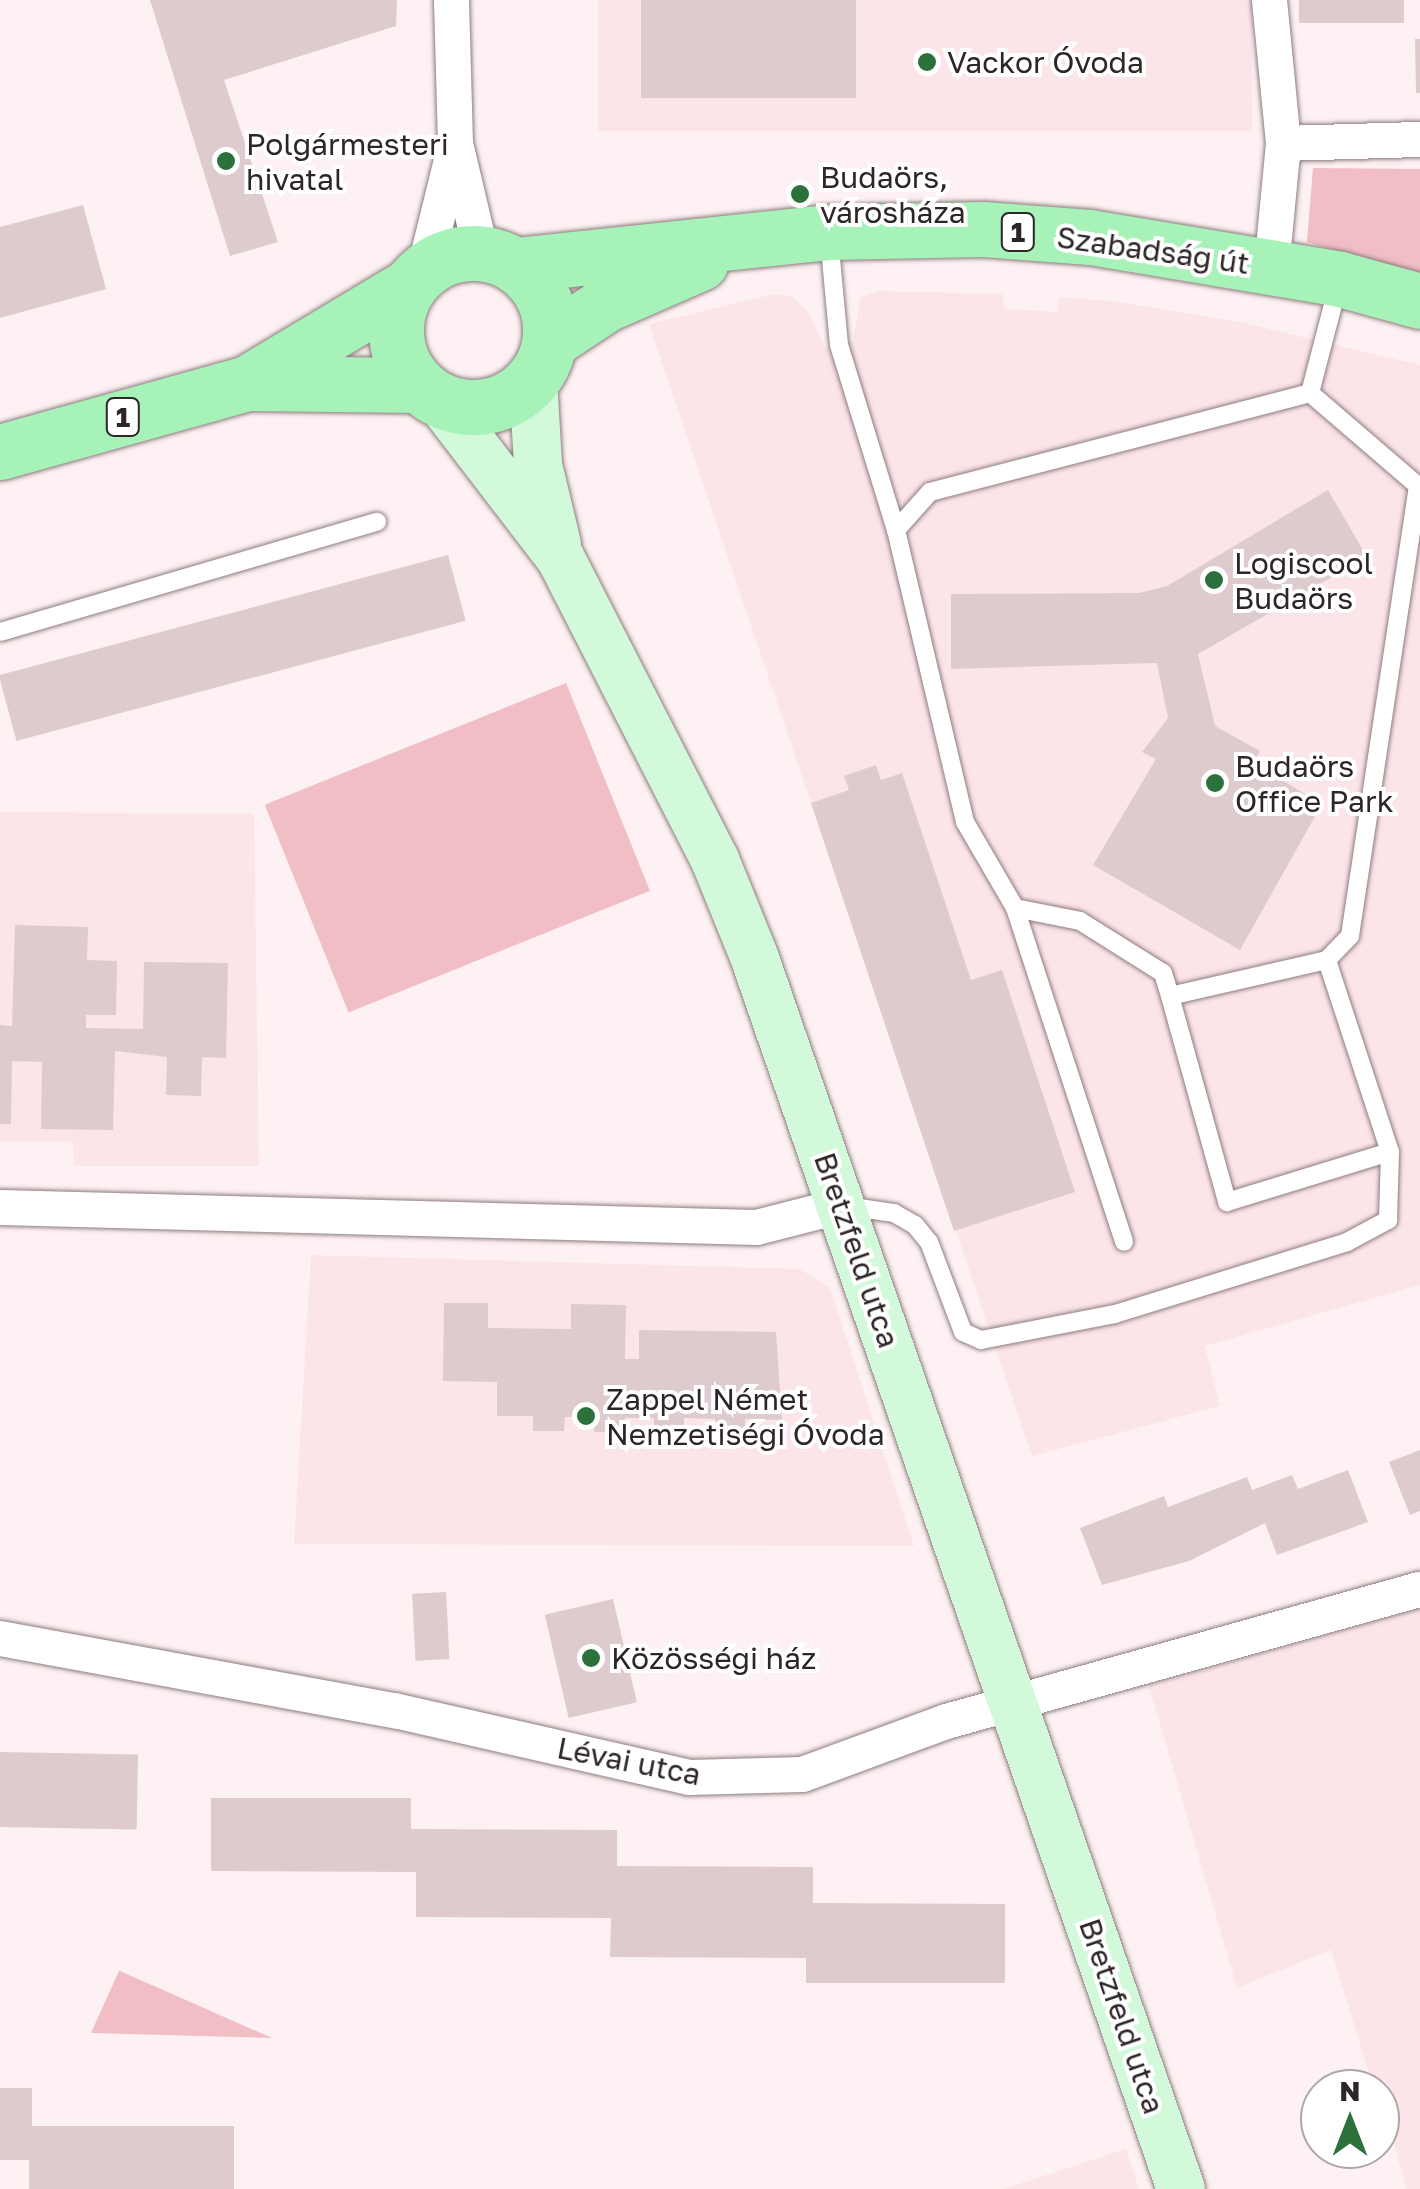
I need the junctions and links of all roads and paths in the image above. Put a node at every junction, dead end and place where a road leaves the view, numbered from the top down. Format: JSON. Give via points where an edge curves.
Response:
{"nodes":[{"id":1,"x":451,"y":0,"type":"edge"},
{"id":2,"x":1269,"y":0,"type":"edge"},
{"id":3,"x":1420,"y":139,"type":"edge"},
{"id":4,"x":455,"y":143,"type":"junction"},
{"id":5,"x":1283,"y":143,"type":"junction"},
{"id":6,"x":829,"y":232,"type":"junction"},
{"id":7,"x":764,"y":240,"type":"junction"},
{"id":8,"x":498,"y":259,"type":"junction"},
{"id":9,"x":1271,"y":267,"type":"junction"},
{"id":10,"x":416,"y":278,"type":"junction"},
{"id":11,"x":1340,"y":279,"type":"junction"},
{"id":12,"x":1420,"y":301,"type":"edge"},
{"id":13,"x":541,"y":361,"type":"junction"},
{"id":14,"x":247,"y":383,"type":"junction"},
{"id":15,"x":427,"y":392,"type":"junction"},
{"id":16,"x":1310,"y":393,"type":"junction"},
{"id":17,"x":0,"y":452,"type":"edge"},
{"id":18,"x":377,"y":522,"type":"dead end"},
{"id":19,"x":896,"y":530,"type":"junction"},
{"id":20,"x":560,"y":560,"type":"junction"},
{"id":21,"x":0,"y":632,"type":"edge"},
{"id":22,"x":1015,"y":908,"type":"junction"},
{"id":23,"x":1327,"y":960,"type":"junction"},
{"id":24,"x":1170,"y":996,"type":"junction"},
{"id":25,"x":1390,"y":1152,"type":"junction"},
{"id":26,"x":842,"y":1205,"type":"junction"},
{"id":27,"x":0,"y":1207,"type":"edge"},
{"id":28,"x":1124,"y":1242,"type":"dead end"},
{"id":29,"x":1420,"y":1589,"type":"edge"},
{"id":30,"x":0,"y":1638,"type":"edge"},
{"id":31,"x":1014,"y":1704,"type":"junction"},
{"id":32,"x":1181,"y":2189,"type":"edge"}],
"edges":[{"from":1,"to":4,"type":"street"},
{"from":2,"to":5,"type":"street"},
{"from":3,"to":5,"type":"street"},
{"from":4,"to":8,"type":"street"},
{"from":4,"to":10,"type":"street"},
{"from":5,"to":9,"type":"street"},
{"from":6,"to":7,"type":"main road","name":"Szabadság út","number":"1"},
{"from":6,"to":9,"type":"main road","name":"Szabadság út","number":"1","via":[[983,229],[1090,237]]},
{"from":6,"to":19,"type":"lane","via":[[840,345]]},
{"from":7,"to":8,"type":"main road","name":"Szabadság út","number":"1"},
{"from":7,"to":13,"type":"main road","name":"Szabadság út","number":"1","via":[[606,304]]},
{"from":8,"to":10,"type":"main road","number":"1"},
{"from":8,"to":13,"type":"main road","via":[[540,290]]},
{"from":9,"to":11,"type":"main road","name":"Szabadság út","number":"1"},
{"from":10,"to":14,"type":"main road","number":"1"},
{"from":10,"to":15,"type":"main road","via":[[396,338]]},
{"from":11,"to":12,"type":"main road","name":"Szabadság út","number":"1"},
{"from":11,"to":16,"type":"lane"},
{"from":13,"to":15,"type":"main road","number":"1","via":[[517,394],[479,408]]},
{"from":13,"to":20,"type":"main road","name":"Bretzfeld utca","via":[[538,465]]},
{"from":14,"to":15,"type":"main road","number":"1"},
{"from":14,"to":17,"type":"main road","number":"1"},
{"from":15,"to":20,"type":"main road","name":"Bretzfeld utca"},
{"from":16,"to":19,"type":"lane","via":[[930,492]]},
{"from":16,"to":23,"type":"lane","via":[[1418,486],[1350,936]]},
{"from":18,"to":21,"type":"lane"},
{"from":19,"to":22,"type":"lane","via":[[965,822]]},
{"from":20,"to":26,"type":"main road","name":"Bretzfeld utca","via":[[715,860]]},
{"from":22,"to":24,"type":"lane","via":[[1080,920],[1163,973]]},
{"from":22,"to":28,"type":"lane"},
{"from":23,"to":24,"type":"lane"},
{"from":23,"to":25,"type":"lane"},
{"from":24,"to":25,"type":"lane","via":[[1227,1202]]},
{"from":25,"to":26,"type":"lane","via":[[1388,1220],[1347,1242],[1115,1314],[981,1340],[963,1332],[930,1242],[915,1226],[894,1213]]},
{"from":26,"to":27,"type":"street","via":[[756,1228]]},
{"from":26,"to":31,"type":"main road","name":"Bretzfeld utca"},
{"from":29,"to":31,"type":"street","name":"Lévai utca"},
{"from":30,"to":31,"type":"street","name":"Lévai utca","via":[[394,1710],[688,1778],[802,1774],[946,1720]]},
{"from":31,"to":32,"type":"main road","name":"Bretzfeld utca"}]}
